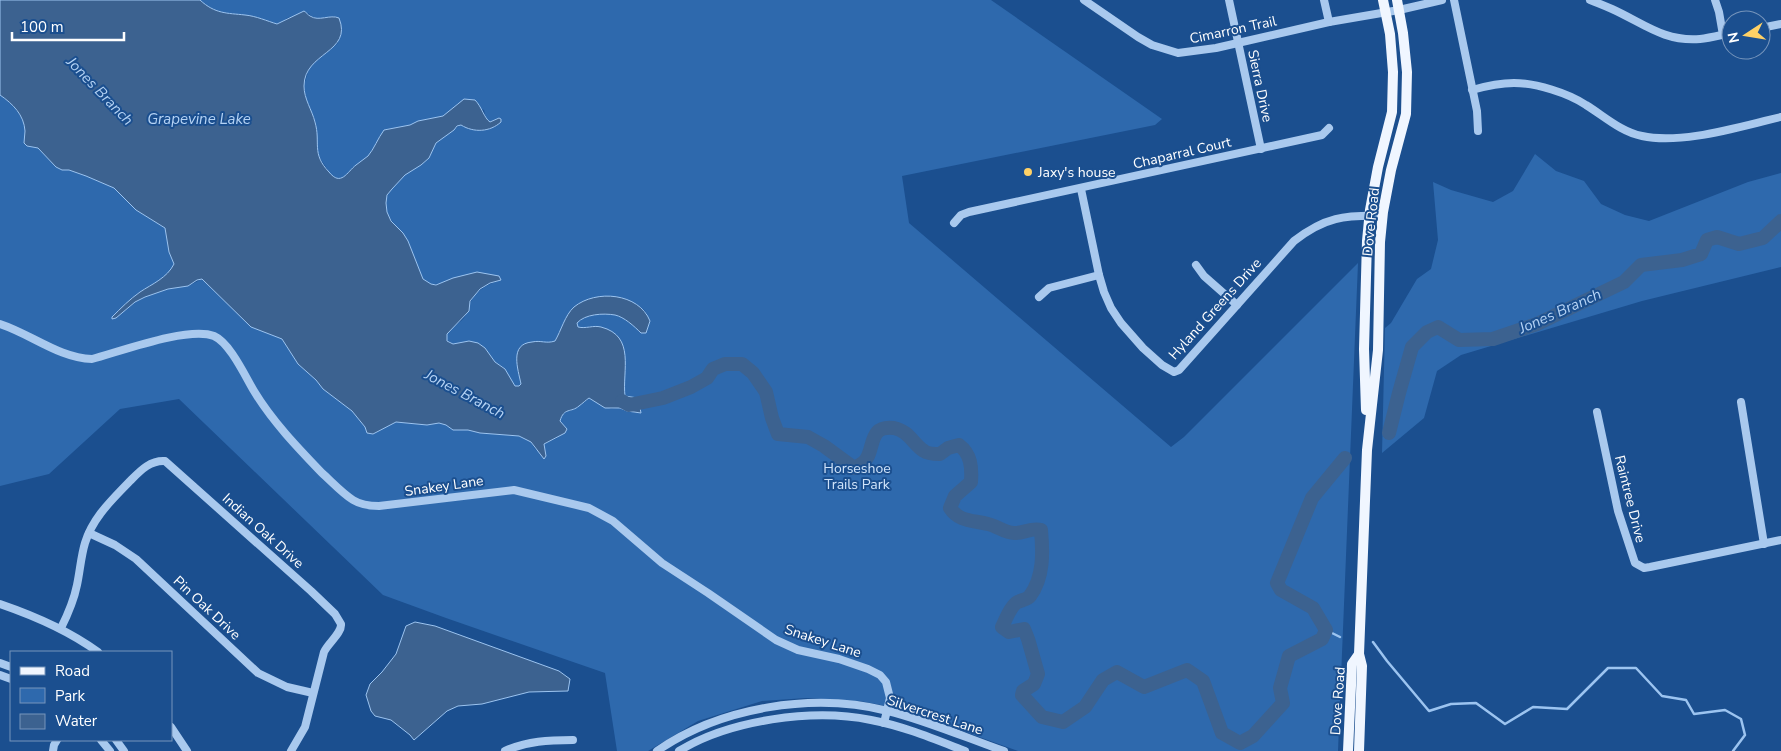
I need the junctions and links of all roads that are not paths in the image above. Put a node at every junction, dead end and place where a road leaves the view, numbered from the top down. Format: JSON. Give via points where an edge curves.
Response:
{"nodes":[{"id":1,"x":1084,"y":0,"type":"edge"},
{"id":2,"x":1229,"y":0,"type":"edge"},
{"id":3,"x":1324,"y":0,"type":"edge"},
{"id":4,"x":1383,"y":0,"type":"edge"},
{"id":5,"x":1442,"y":0,"type":"edge"},
{"id":6,"x":1454,"y":0,"type":"edge"},
{"id":7,"x":1590,"y":0,"type":"edge"},
{"id":8,"x":1715,"y":0,"type":"edge"},
{"id":9,"x":1398,"y":5,"type":"edge"},
{"id":10,"x":1386,"y":13,"type":"junction"},
{"id":11,"x":1721,"y":18,"type":"edge"},
{"id":12,"x":1329,"y":22,"type":"junction"},
{"id":13,"x":1721,"y":35,"type":"edge"},
{"id":14,"x":1238,"y":43,"type":"junction"},
{"id":15,"x":1472,"y":90,"type":"junction"},
{"id":16,"x":1781,"y":117,"type":"edge"},
{"id":17,"x":1329,"y":128,"type":"dead end"},
{"id":18,"x":1478,"y":131,"type":"dead end"},
{"id":19,"x":1261,"y":148,"type":"junction"},
{"id":20,"x":1378,"y":167,"type":"junction"},
{"id":21,"x":1391,"y":170,"type":"junction"},
{"id":22,"x":1080,"y":188,"type":"junction"},
{"id":23,"x":1369,"y":216,"type":"junction"},
{"id":24,"x":1383,"y":216,"type":"junction"},
{"id":25,"x":954,"y":223,"type":"dead end"},
{"id":26,"x":1196,"y":265,"type":"dead end"},
{"id":27,"x":1099,"y":274,"type":"junction"},
{"id":28,"x":1039,"y":297,"type":"dead end"},
{"id":29,"x":1237,"y":306,"type":"junction"},
{"id":30,"x":0,"y":324,"type":"edge"},
{"id":31,"x":1740,"y":402,"type":"dead end"},
{"id":32,"x":1597,"y":412,"type":"dead end"},
{"id":33,"x":1367,"y":450,"type":"junction"},
{"id":34,"x":89,"y":533,"type":"junction"},
{"id":35,"x":1781,"y":540,"type":"edge"},
{"id":36,"x":1764,"y":544,"type":"junction"},
{"id":37,"x":0,"y":604,"type":"edge"},
{"id":38,"x":61,"y":628,"type":"junction"},
{"id":39,"x":97,"y":651,"type":"edge"},
{"id":40,"x":1358,"y":654,"type":"junction"},
{"id":41,"x":313,"y":693,"type":"junction"},
{"id":42,"x":887,"y":711,"type":"junction"},
{"id":43,"x":884,"y":723,"type":"junction"},
{"id":44,"x":172,"y":728,"type":"edge"},
{"id":45,"x":574,"y":740,"type":"dead end"},
{"id":46,"x":102,"y":741,"type":"edge"},
{"id":47,"x":110,"y":751,"type":"edge"},
{"id":48,"x":187,"y":751,"type":"edge"},
{"id":49,"x":291,"y":751,"type":"edge"},
{"id":50,"x":505,"y":751,"type":"edge"},
{"id":51,"x":657,"y":751,"type":"edge"},
{"id":52,"x":679,"y":751,"type":"edge"},
{"id":53,"x":965,"y":751,"type":"edge"},
{"id":54,"x":1004,"y":751,"type":"edge"},
{"id":55,"x":1348,"y":751,"type":"edge"},
{"id":56,"x":1359,"y":751,"type":"edge"}],
"edges":[{"from":1,"to":14,"type":"street","name":"Cimarron Trail","via":[[1138,37],[1168,51],[1186,53]]},
{"from":2,"to":14,"type":"street","name":"Sierra Drive"},
{"from":3,"to":12,"type":"street"},
{"from":4,"to":10,"type":"main road","name":"Dove Road"},
{"from":5,"to":9,"type":"street","name":"Cimarron Trail"},
{"from":6,"to":15,"type":"street"},
{"from":7,"to":13,"type":"street","via":[[1665,35],[1700,39]]},
{"from":8,"to":11,"type":"street"},
{"from":9,"to":10,"type":"street","name":"Cimarron Trail"},
{"from":9,"to":21,"type":"main road","name":"Dove Road","via":[[1407,72],[1406,114]]},
{"from":10,"to":12,"type":"street","name":"Cimarron Trail"},
{"from":10,"to":20,"type":"main road","name":"Dove Road","via":[[1393,72],[1392,112]]},
{"from":12,"to":14,"type":"street","name":"Cimarron Trail"},
{"from":14,"to":19,"type":"street","name":"Sierra Drive"},
{"from":15,"to":16,"type":"street","via":[[1514,83],[1559,92],[1620,127],[1649,138],[1698,135]]},
{"from":15,"to":18,"type":"street"},
{"from":17,"to":19,"type":"street","name":"Chaparral Court","via":[[1322,134]]},
{"from":19,"to":22,"type":"street","name":"Chaparral Court"},
{"from":20,"to":21,"type":"main road"},
{"from":20,"to":23,"type":"main road","name":"Dove Road"},
{"from":21,"to":24,"type":"main road","name":"Dove Road"},
{"from":22,"to":25,"type":"street","name":"Chaparral Court","via":[[969,212]]},
{"from":22,"to":27,"type":"street","name":"Hyland Greens Drive"},
{"from":23,"to":24,"type":"street","name":"Hyland Greens Drive"},
{"from":23,"to":29,"type":"street","name":"Hyland Greens Drive","via":[[1342,217],[1308,230],[1294,241]]},
{"from":23,"to":33,"type":"main road","name":"Dove Road","via":[[1364,349]]},
{"from":24,"to":33,"type":"main road","name":"Dove Road","via":[[1378,350]]},
{"from":26,"to":29,"type":"street"},
{"from":27,"to":28,"type":"street","via":[[1049,288]]},
{"from":27,"to":29,"type":"street","name":"Hyland Greens Drive","via":[[1111,308],[1121,323],[1143,348],[1174,372]]},
{"from":30,"to":42,"type":"street","name":"Snakey Lane","via":[[83,359],[183,335],[214,336],[231,353],[255,394],[281,428],[352,500],[379,506],[514,490],[589,508],[613,521],[662,563],[776,640],[880,675],[889,692]]},
{"from":31,"to":36,"type":"street"},
{"from":32,"to":36,"type":"street","name":"Raintree Drive","via":[[1618,511],[1635,563],[1644,568]]},
{"from":33,"to":40,"type":"main road","name":"Dove Road"},
{"from":34,"to":38,"type":"street","via":[[70,611]]},
{"from":34,"to":41,"type":"street","name":"Pin Oak Drive","via":[[136,559],[258,673],[287,687]]},
{"from":34,"to":41,"type":"street","name":"Indian Oak Drive","via":[[102,510],[143,468],[155,461],[165,461],[338,618],[341,628],[324,652]]},
{"from":35,"to":36,"type":"street","name":"Raintree Drive"},
{"from":37,"to":38,"type":"street"},
{"from":38,"to":39,"type":"street"},
{"from":40,"to":55,"type":"main road","name":"Dove Road","via":[[1352,664]]},
{"from":40,"to":56,"type":"main road","name":"Dove Road","via":[[1362,666]]},
{"from":41,"to":49,"type":"street","via":[[305,727]]},
{"from":42,"to":43,"type":"street","name":"Snakey Lane"},
{"from":42,"to":51,"type":"street","name":"Silvercrest Lane","via":[[843,704],[770,708],[721,718],[691,730]]},
{"from":42,"to":54,"type":"street","name":"Silvercrest Lane"},
{"from":43,"to":52,"type":"street","name":"Silvercrest Lane","via":[[849,717],[802,716],[723,731]]},
{"from":43,"to":53,"type":"street","name":"Silvercrest Lane"},
{"from":44,"to":48,"type":"street"},
{"from":45,"to":50,"type":"street","via":[[536,742]]},
{"from":46,"to":47,"type":"street"}]}
